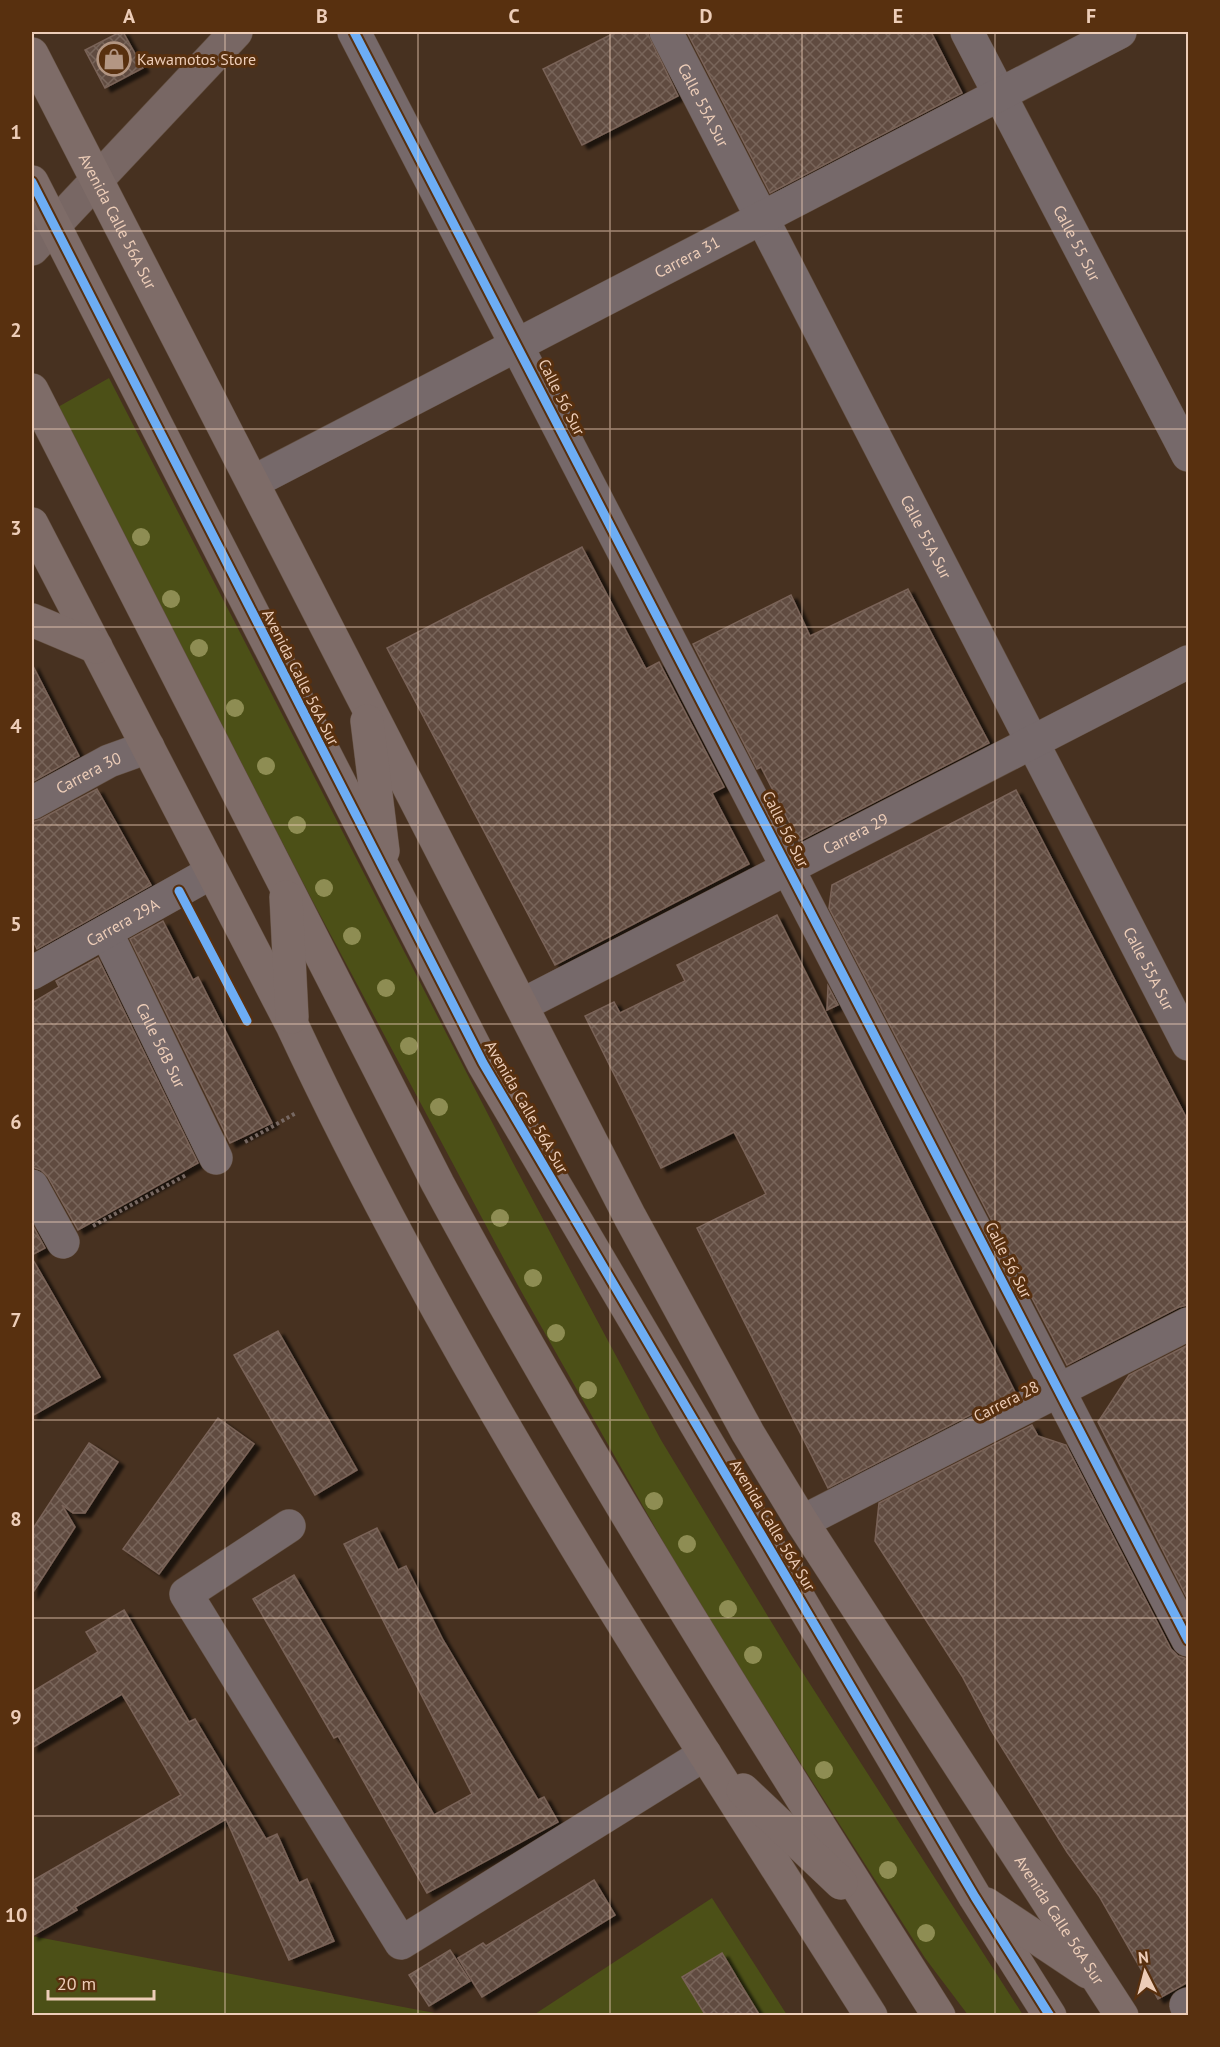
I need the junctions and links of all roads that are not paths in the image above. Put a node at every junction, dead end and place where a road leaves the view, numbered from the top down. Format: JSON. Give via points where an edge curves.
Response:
{"nodes":[{"id":1,"x":236,"y":32,"type":"edge"},
{"id":2,"x":354,"y":32,"type":"edge"},
{"id":3,"x":666,"y":32,"type":"edge"},
{"id":4,"x":967,"y":32,"type":"edge"},
{"id":5,"x":1120,"y":32,"type":"edge"},
{"id":6,"x":32,"y":54,"type":"edge"},
{"id":7,"x":1000,"y":94,"type":"junction"},
{"id":8,"x":95,"y":181,"type":"junction"},
{"id":9,"x":32,"y":182,"type":"edge"},
{"id":10,"x":762,"y":218,"type":"junction"},
{"id":11,"x":48,"y":236,"type":"edge"},
{"id":12,"x":32,"y":274,"type":"edge"},
{"id":13,"x":518,"y":344,"type":"junction"},
{"id":14,"x":32,"y":390,"type":"edge"},
{"id":15,"x":1188,"y":455,"type":"edge"},
{"id":16,"x":253,"y":482,"type":"junction"},
{"id":17,"x":32,"y":524,"type":"edge"},
{"id":18,"x":32,"y":620,"type":"edge"},
{"id":19,"x":96,"y":647,"type":"junction"},
{"id":20,"x":1188,"y":662,"type":"edge"},
{"id":21,"x":364,"y":699,"type":"junction"},
{"id":22,"x":1033,"y":742,"type":"junction"},
{"id":23,"x":148,"y":747,"type":"junction"},
{"id":24,"x":32,"y":803,"type":"edge"},
{"id":25,"x":789,"y":867,"type":"junction"},
{"id":26,"x":212,"y":872,"type":"junction"},
{"id":27,"x":385,"y":874,"type":"junction"},
{"id":28,"x":286,"y":887,"type":"junction"},
{"id":29,"x":106,"y":932,"type":"junction"},
{"id":30,"x":32,"y":973,"type":"edge"},
{"id":31,"x":522,"y":1005,"type":"junction"},
{"id":32,"x":293,"y":1028,"type":"junction"},
{"id":33,"x":1188,"y":1044,"type":"edge"},
{"id":34,"x":216,"y":1158,"type":"dead end"},
{"id":35,"x":32,"y":1186,"type":"edge"},
{"id":36,"x":63,"y":1242,"type":"dead end"},
{"id":37,"x":1188,"y":1324,"type":"edge"},
{"id":38,"x":1059,"y":1390,"type":"junction"},
{"id":39,"x":802,"y":1522,"type":"junction"},
{"id":40,"x":289,"y":1526,"type":"dead end"},
{"id":41,"x":1188,"y":1640,"type":"edge"},
{"id":42,"x":705,"y":1754,"type":"junction"},
{"id":43,"x":975,"y":1897,"type":"junction"},
{"id":44,"x":878,"y":1919,"type":"junction"},
{"id":45,"x":1099,"y":1980,"type":"junction"},
{"id":46,"x":871,"y":2016,"type":"edge"},
{"id":47,"x":939,"y":2016,"type":"edge"},
{"id":48,"x":1050,"y":2016,"type":"edge"},
{"id":49,"x":1122,"y":2016,"type":"edge"}],
"edges":[{"from":1,"to":8,"type":"main road"},
{"from":2,"to":13,"type":"street","name":"Calle 56 Sur"},
{"from":3,"to":10,"type":"street","name":"Calle 55A Sur"},
{"from":4,"to":7,"type":"street","name":"Calle 55 Sur"},
{"from":5,"to":7,"type":"street","name":"Carrera 31"},
{"from":6,"to":8,"type":"highway","name":"Avenida Calle 56A Sur"},
{"from":7,"to":10,"type":"street","name":"Carrera 31"},
{"from":7,"to":15,"type":"street","name":"Calle 55 Sur"},
{"from":8,"to":11,"type":"main road"},
{"from":8,"to":16,"type":"highway","name":"Avenida Calle 56A Sur"},
{"from":9,"to":11,"type":"highway","name":"Avenida Calle 56A Sur"},
{"from":10,"to":13,"type":"street","name":"Carrera 31"},
{"from":10,"to":22,"type":"street","name":"Calle 55A Sur"},
{"from":11,"to":12,"type":"main road"},
{"from":11,"to":27,"type":"highway","name":"Avenida Calle 56A Sur"},
{"from":13,"to":16,"type":"street","name":"Carrera 31"},
{"from":13,"to":25,"type":"street","name":"Calle 56 Sur"},
{"from":14,"to":28,"type":"highway"},
{"from":16,"to":21,"type":"highway","name":"Avenida Calle 56A Sur"},
{"from":17,"to":19,"type":"highway"},
{"from":18,"to":19,"type":"highway"},
{"from":19,"to":23,"type":"highway"},
{"from":20,"to":22,"type":"street","name":"Carrera 29"},
{"from":21,"to":27,"type":"highway"},
{"from":21,"to":31,"type":"highway","name":"Avenida Calle 56A Sur"},
{"from":22,"to":25,"type":"street","name":"Carrera 29"},
{"from":22,"to":33,"type":"street","name":"Calle 55A Sur"},
{"from":23,"to":24,"type":"street","name":"Carrera 30","via":[[109,761]]},
{"from":23,"to":26,"type":"highway"},
{"from":25,"to":31,"type":"street","name":"Carrera 29"},
{"from":25,"to":38,"type":"street","name":"Calle 56 Sur"},
{"from":26,"to":29,"type":"street","name":"Carrera 29A"},
{"from":26,"to":32,"type":"highway"},
{"from":27,"to":43,"type":"highway","name":"Avenida Calle 56A Sur","via":[[483,1063]]},
{"from":28,"to":32,"type":"highway"},
{"from":28,"to":44,"type":"highway","via":[[507,1312],[669,1587]]},
{"from":29,"to":30,"type":"street","name":"Carrera 29A"},
{"from":29,"to":34,"type":"street","name":"Calle 56B Sur"},
{"from":31,"to":39,"type":"highway","name":"Avenida Calle 56A Sur","via":[[630,1217],[748,1433]]},
{"from":32,"to":42,"type":"highway","via":[[325,1097],[525,1463]]},
{"from":35,"to":36,"type":"street"},
{"from":37,"to":38,"type":"street","name":"Carrera 28"},
{"from":38,"to":39,"type":"street","name":"Carrera 28"},
{"from":38,"to":41,"type":"street","name":"Calle 56 Sur"},
{"from":39,"to":45,"type":"highway","name":"Avenida Calle 56A Sur"},
{"from":40,"to":42,"type":"street","via":[[186,1594],[401,1943]]},
{"from":42,"to":44,"type":"highway"},
{"from":42,"to":46,"type":"highway"},
{"from":43,"to":45,"type":"highway"},
{"from":43,"to":48,"type":"highway","name":"Avenida Calle 56A Sur"},
{"from":44,"to":47,"type":"highway"},
{"from":45,"to":49,"type":"highway","name":"Avenida Calle 56A Sur"}]}
